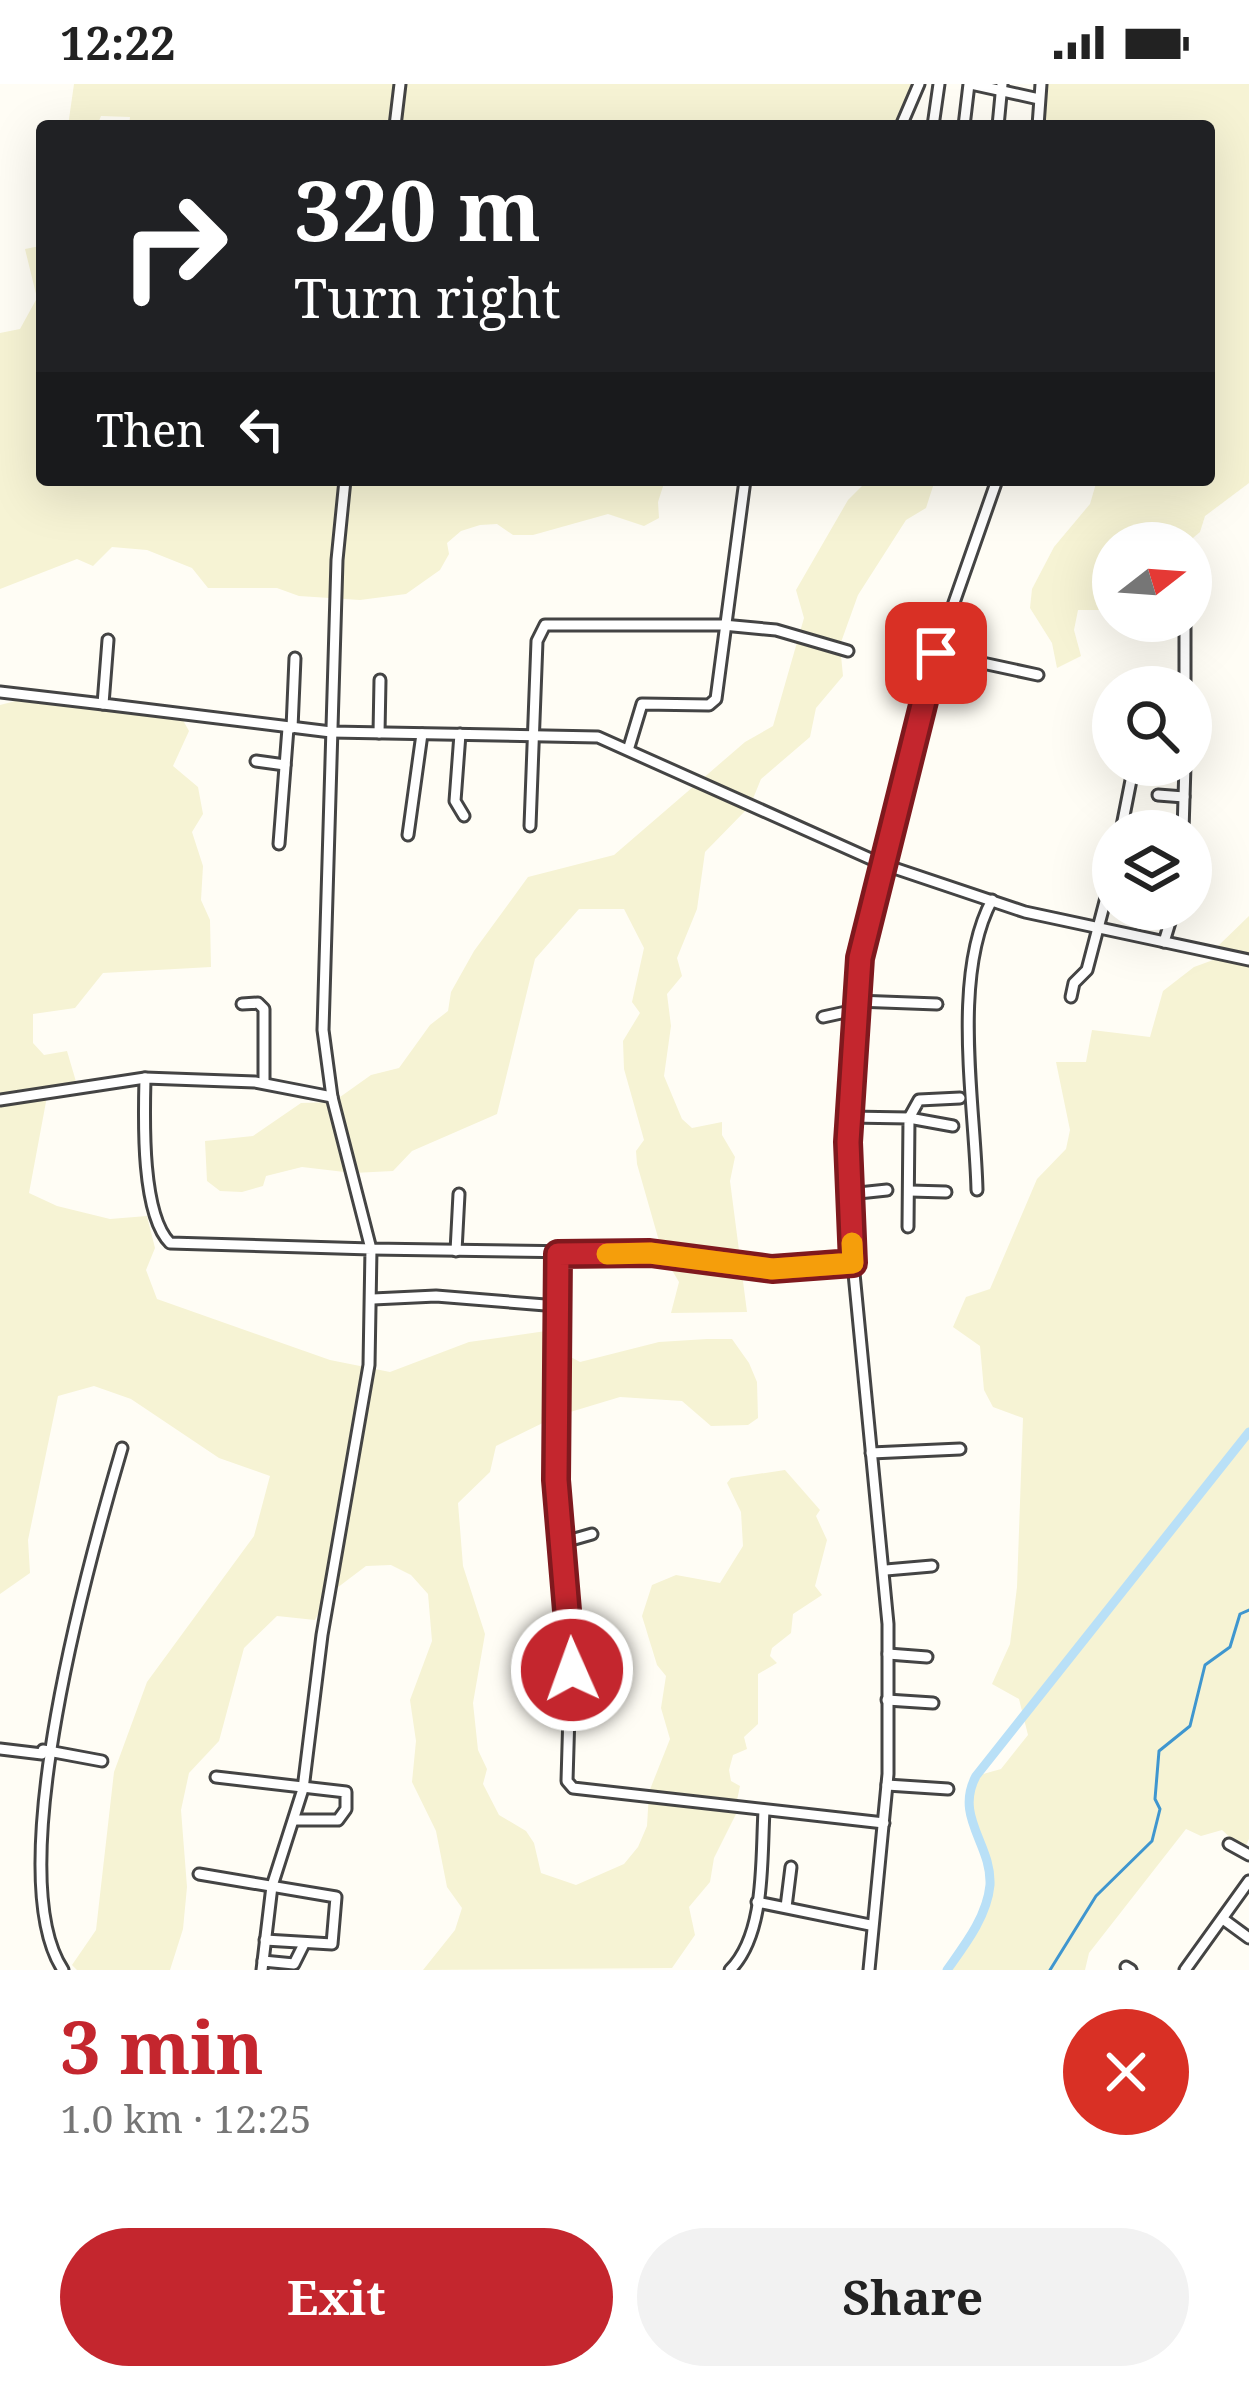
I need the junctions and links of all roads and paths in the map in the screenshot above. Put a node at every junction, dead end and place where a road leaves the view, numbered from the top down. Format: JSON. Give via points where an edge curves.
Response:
{"nodes":[{"id":1,"x":400,"y":84,"type":"edge"},
{"id":2,"x":919,"y":84,"type":"edge"},
{"id":3,"x":939,"y":84,"type":"edge"},
{"id":4,"x":970,"y":84,"type":"edge"},
{"id":5,"x":1041,"y":84,"type":"edge"},
{"id":6,"x":1002,"y":88,"type":"edge"},
{"id":7,"x":1039,"y":99,"type":"junction"},
{"id":8,"x":396,"y":120,"type":"edge"},
{"id":9,"x":903,"y":120,"type":"edge"},
{"id":10,"x":934,"y":120,"type":"edge"},
{"id":11,"x":965,"y":120,"type":"edge"},
{"id":12,"x":999,"y":120,"type":"edge"},
{"id":13,"x":1038,"y":120,"type":"edge"},
{"id":14,"x":345,"y":486,"type":"edge"},
{"id":15,"x":744,"y":486,"type":"edge"},
{"id":16,"x":995,"y":486,"type":"edge"},
{"id":17,"x":723,"y":625,"type":"junction"},
{"id":18,"x":108,"y":640,"type":"dead end"},
{"id":19,"x":848,"y":651,"type":"dead end"},
{"id":20,"x":936,"y":653,"type":"junction"},
{"id":21,"x":295,"y":658,"type":"dead end"},
{"id":22,"x":1038,"y":675,"type":"dead end"},
{"id":23,"x":380,"y":680,"type":"dead end"},
{"id":24,"x":0,"y":692,"type":"edge"},
{"id":25,"x":103,"y":704,"type":"junction"},
{"id":26,"x":290,"y":728,"type":"junction"},
{"id":27,"x":331,"y":732,"type":"junction"},
{"id":28,"x":379,"y":734,"type":"junction"},
{"id":29,"x":422,"y":734,"type":"junction"},
{"id":30,"x":460,"y":734,"type":"junction"},
{"id":31,"x":533,"y":734,"type":"junction"},
{"id":32,"x":629,"y":747,"type":"junction"},
{"id":33,"x":256,"y":760,"type":"dead end"},
{"id":34,"x":285,"y":765,"type":"junction"},
{"id":35,"x":1184,"y":786,"type":"edge"},
{"id":36,"x":1158,"y":795,"type":"dead end"},
{"id":37,"x":1184,"y":797,"type":"junction"},
{"id":38,"x":1184,"y":810,"type":"edge"},
{"id":39,"x":464,"y":815,"type":"dead end"},
{"id":40,"x":530,"y":826,"type":"dead end"},
{"id":41,"x":407,"y":835,"type":"dead end"},
{"id":42,"x":279,"y":844,"type":"dead end"},
{"id":43,"x":882,"y":864,"type":"junction"},
{"id":44,"x":992,"y":900,"type":"junction"},
{"id":45,"x":1092,"y":924,"type":"edge"},
{"id":46,"x":1099,"y":930,"type":"edge"},
{"id":47,"x":1117,"y":930,"type":"edge"},
{"id":48,"x":1168,"y":930,"type":"edge"},
{"id":49,"x":1164,"y":942,"type":"junction"},
{"id":50,"x":1249,"y":960,"type":"edge"},
{"id":51,"x":1071,"y":997,"type":"dead end"},
{"id":52,"x":242,"y":1004,"type":"dead end"},
{"id":53,"x":937,"y":1004,"type":"dead end"},
{"id":54,"x":855,"y":1006,"type":"junction"},
{"id":55,"x":823,"y":1017,"type":"dead end"},
{"id":56,"x":145,"y":1078,"type":"junction"},
{"id":57,"x":263,"y":1083,"type":"junction"},
{"id":58,"x":332,"y":1097,"type":"junction"},
{"id":59,"x":960,"y":1098,"type":"dead end"},
{"id":60,"x":0,"y":1100,"type":"edge"},
{"id":61,"x":849,"y":1118,"type":"junction"},
{"id":62,"x":909,"y":1118,"type":"junction"},
{"id":63,"x":953,"y":1126,"type":"dead end"},
{"id":64,"x":887,"y":1190,"type":"dead end"},
{"id":65,"x":977,"y":1190,"type":"dead end"},
{"id":66,"x":910,"y":1191,"type":"junction"},
{"id":67,"x":946,"y":1192,"type":"dead end"},
{"id":68,"x":459,"y":1194,"type":"dead end"},
{"id":69,"x":849,"y":1194,"type":"junction"},
{"id":70,"x":908,"y":1227,"type":"dead end"},
{"id":71,"x":371,"y":1249,"type":"junction"},
{"id":72,"x":456,"y":1251,"type":"junction"},
{"id":73,"x":558,"y":1254,"type":"junction"},
{"id":74,"x":853,"y":1263,"type":"junction"},
{"id":75,"x":373,"y":1299,"type":"junction"},
{"id":76,"x":558,"y":1306,"type":"junction"},
{"id":77,"x":122,"y":1448,"type":"dead end"},
{"id":78,"x":959,"y":1449,"type":"dead end"},
{"id":79,"x":871,"y":1453,"type":"junction"},
{"id":80,"x":560,"y":1528,"type":"junction"},
{"id":81,"x":592,"y":1534,"type":"dead end"},
{"id":82,"x":932,"y":1566,"type":"dead end"},
{"id":83,"x":886,"y":1570,"type":"junction"},
{"id":84,"x":888,"y":1654,"type":"junction"},
{"id":85,"x":927,"y":1657,"type":"dead end"},
{"id":86,"x":887,"y":1700,"type":"junction"},
{"id":87,"x":933,"y":1703,"type":"dead end"},
{"id":88,"x":0,"y":1749,"type":"edge"},
{"id":89,"x":42,"y":1752,"type":"junction"},
{"id":90,"x":102,"y":1760,"type":"dead end"},
{"id":91,"x":216,"y":1777,"type":"dead end"},
{"id":92,"x":303,"y":1785,"type":"junction"},
{"id":93,"x":887,"y":1785,"type":"junction"},
{"id":94,"x":948,"y":1789,"type":"dead end"},
{"id":95,"x":764,"y":1811,"type":"junction"},
{"id":96,"x":294,"y":1820,"type":"junction"},
{"id":97,"x":884,"y":1823,"type":"junction"},
{"id":98,"x":1229,"y":1844,"type":"dead end"},
{"id":99,"x":1249,"y":1855,"type":"edge"},
{"id":100,"x":791,"y":1867,"type":"dead end"},
{"id":101,"x":199,"y":1874,"type":"dead end"},
{"id":102,"x":1249,"y":1881,"type":"edge"},
{"id":103,"x":272,"y":1886,"type":"junction"},
{"id":104,"x":757,"y":1902,"type":"junction"},
{"id":105,"x":786,"y":1907,"type":"junction"},
{"id":106,"x":1222,"y":1919,"type":"junction"},
{"id":107,"x":870,"y":1925,"type":"junction"},
{"id":108,"x":1249,"y":1938,"type":"edge"},
{"id":109,"x":266,"y":1940,"type":"junction"},
{"id":110,"x":304,"y":1944,"type":"junction"},
{"id":111,"x":263,"y":1965,"type":"edge"},
{"id":112,"x":63,"y":1970,"type":"edge"},
{"id":113,"x":730,"y":1970,"type":"edge"},
{"id":114,"x":869,"y":1970,"type":"edge"},
{"id":115,"x":1185,"y":1970,"type":"edge"}],
"edges":[{"from":1,"to":8,"type":"street"},
{"from":2,"to":9,"type":"street"},
{"from":3,"to":10,"type":"street"},
{"from":4,"to":6,"type":"street"},
{"from":4,"to":11,"type":"street"},
{"from":5,"to":7,"type":"street"},
{"from":6,"to":7,"type":"street"},
{"from":6,"to":12,"type":"street"},
{"from":7,"to":13,"type":"street"},
{"from":14,"to":27,"type":"street"},
{"from":15,"to":17,"type":"street"},
{"from":16,"to":20,"type":"street"},
{"from":17,"to":19,"type":"street"},
{"from":17,"to":31,"type":"street","via":[[545,625],[537,641]]},
{"from":17,"to":32,"type":"street","via":[[716,699],[642,704]]},
{"from":18,"to":25,"type":"street"},
{"from":20,"to":22,"type":"street"},
{"from":20,"to":43,"type":"street"},
{"from":21,"to":26,"type":"street"},
{"from":23,"to":28,"type":"street"},
{"from":24,"to":25,"type":"street"},
{"from":25,"to":26,"type":"street"},
{"from":26,"to":27,"type":"street"},
{"from":26,"to":34,"type":"street"},
{"from":27,"to":28,"type":"street"},
{"from":27,"to":58,"type":"street","via":[[323,1030]]},
{"from":28,"to":29,"type":"street"},
{"from":29,"to":30,"type":"street"},
{"from":29,"to":41,"type":"street"},
{"from":30,"to":31,"type":"street"},
{"from":30,"to":39,"type":"street","via":[[455,801]]},
{"from":31,"to":32,"type":"street","via":[[598,736]]},
{"from":31,"to":40,"type":"street"},
{"from":32,"to":43,"type":"street"},
{"from":33,"to":34,"type":"street"},
{"from":34,"to":42,"type":"street"},
{"from":35,"to":37,"type":"street"},
{"from":36,"to":37,"type":"street"},
{"from":37,"to":38,"type":"street"},
{"from":43,"to":44,"type":"street"},
{"from":43,"to":54,"type":"street"},
{"from":44,"to":45,"type":"street"},
{"from":44,"to":65,"type":"street","via":[[978,933],[970,1012]]},
{"from":46,"to":51,"type":"street"},
{"from":47,"to":49,"type":"street"},
{"from":48,"to":49,"type":"street"},
{"from":49,"to":50,"type":"street"},
{"from":52,"to":57,"type":"street","via":[[264,1010]]},
{"from":53,"to":54,"type":"street"},
{"from":54,"to":55,"type":"street"},
{"from":54,"to":61,"type":"street"},
{"from":56,"to":57,"type":"street"},
{"from":56,"to":60,"type":"street"},
{"from":56,"to":71,"type":"street","via":[[145,1151],[160,1232],[170,1243]]},
{"from":57,"to":58,"type":"street"},
{"from":58,"to":71,"type":"street"},
{"from":59,"to":62,"type":"street","via":[[916,1101]]},
{"from":61,"to":62,"type":"street"},
{"from":61,"to":69,"type":"street"},
{"from":62,"to":63,"type":"street"},
{"from":62,"to":66,"type":"street"},
{"from":64,"to":69,"type":"street"},
{"from":66,"to":67,"type":"street"},
{"from":66,"to":70,"type":"street"},
{"from":68,"to":72,"type":"street"},
{"from":69,"to":74,"type":"street"},
{"from":71,"to":72,"type":"street"},
{"from":71,"to":75,"type":"street"},
{"from":72,"to":73,"type":"street"},
{"from":73,"to":74,"type":"street","via":[[650,1253],[772,1269]]},
{"from":73,"to":76,"type":"street"},
{"from":74,"to":79,"type":"street"},
{"from":75,"to":76,"type":"street"},
{"from":75,"to":92,"type":"street"},
{"from":76,"to":80,"type":"street"},
{"from":77,"to":89,"type":"street"},
{"from":78,"to":79,"type":"street"},
{"from":79,"to":83,"type":"street"},
{"from":80,"to":81,"type":"street","via":[[571,1540]]},
{"from":80,"to":95,"type":"street","via":[[571,1645],[567,1781],[573,1788]]},
{"from":82,"to":83,"type":"street"},
{"from":83,"to":84,"type":"street"},
{"from":84,"to":85,"type":"street"},
{"from":84,"to":86,"type":"street"},
{"from":86,"to":87,"type":"street"},
{"from":86,"to":93,"type":"street"},
{"from":88,"to":89,"type":"street"},
{"from":89,"to":90,"type":"street"},
{"from":89,"to":112,"type":"street","via":[[38,1921]]},
{"from":91,"to":92,"type":"street"},
{"from":92,"to":96,"type":"street"},
{"from":92,"to":96,"type":"street","via":[[343,1790],[346,1808],[333,1821]]},
{"from":93,"to":94,"type":"street"},
{"from":93,"to":97,"type":"street"},
{"from":95,"to":97,"type":"street"},
{"from":95,"to":104,"type":"street"},
{"from":96,"to":103,"type":"street"},
{"from":97,"to":107,"type":"street"},
{"from":98,"to":99,"type":"street"},
{"from":100,"to":105,"type":"street"},
{"from":101,"to":103,"type":"street"},
{"from":102,"to":106,"type":"street"},
{"from":103,"to":109,"type":"street"},
{"from":103,"to":110,"type":"street","via":[[336,1897],[334,1942]]},
{"from":104,"to":105,"type":"street"},
{"from":104,"to":113,"type":"street","via":[[745,1952]]},
{"from":105,"to":107,"type":"street"},
{"from":106,"to":108,"type":"street"},
{"from":106,"to":115,"type":"street"},
{"from":107,"to":114,"type":"street"},
{"from":109,"to":110,"type":"street"},
{"from":109,"to":111,"type":"street"},
{"from":110,"to":111,"type":"street","via":[[294,1964]]}]}
